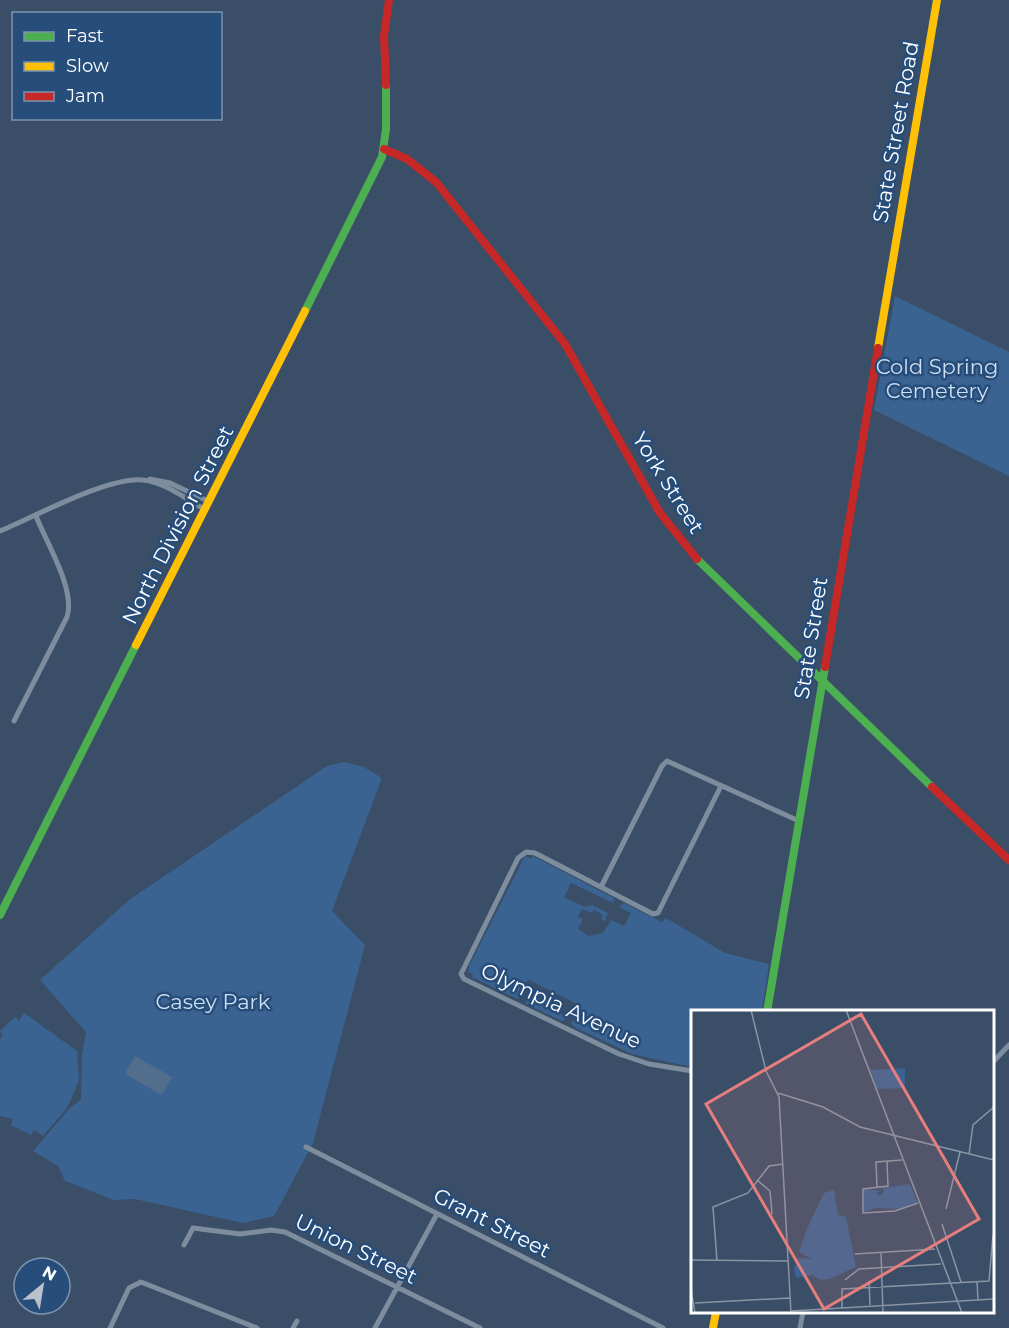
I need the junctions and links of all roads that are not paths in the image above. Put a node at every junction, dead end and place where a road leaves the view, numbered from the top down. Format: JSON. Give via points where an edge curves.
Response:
{"nodes":[{"id":1,"x":389,"y":0,"type":"edge"},
{"id":2,"x":937,"y":0,"type":"edge"},
{"id":3,"x":384,"y":149,"type":"junction"},
{"id":4,"x":891,"y":271,"type":"joint"},
{"id":5,"x":208,"y":506,"type":"junction"},
{"id":6,"x":36,"y":516,"type":"junction"},
{"id":7,"x":0,"y":531,"type":"edge"},
{"id":8,"x":823,"y":684,"type":"junction"},
{"id":9,"x":14,"y":721,"type":"dead end"},
{"id":10,"x":721,"y":786,"type":"junction"},
{"id":11,"x":799,"y":821,"type":"junction"},
{"id":12,"x":1009,"y":860,"type":"edge"},
{"id":13,"x":601,"y":887,"type":"junction"},
{"id":14,"x":0,"y":915,"type":"edge"},
{"id":15,"x":766,"y":1010,"type":"edge"},
{"id":16,"x":1009,"y":1045,"type":"edge"},
{"id":17,"x":994,"y":1062,"type":"edge"},
{"id":18,"x":691,"y":1071,"type":"edge"},
{"id":19,"x":306,"y":1147,"type":"dead end"},
{"id":20,"x":437,"y":1214,"type":"junction"},
{"id":21,"x":184,"y":1245,"type":"dead end"},
{"id":22,"x":397,"y":1287,"type":"junction"},
{"id":23,"x":716,"y":1313,"type":"edge"},
{"id":24,"x":803,"y":1313,"type":"edge"},
{"id":25,"x":297,"y":1320,"type":"dead end"},
{"id":26,"x":110,"y":1328,"type":"edge"},
{"id":27,"x":256,"y":1328,"type":"edge"},
{"id":28,"x":293,"y":1328,"type":"edge"},
{"id":29,"x":375,"y":1328,"type":"edge"},
{"id":30,"x":480,"y":1328,"type":"edge"},
{"id":31,"x":663,"y":1328,"type":"edge"},
{"id":32,"x":713,"y":1328,"type":"edge"},
{"id":33,"x":800,"y":1328,"type":"edge"}],
"edges":[{"from":1,"to":3,"type":"street","name":"North Division Street","via":[[384,39]]},
{"from":2,"to":4,"type":"street","name":"State Street Road"},
{"from":3,"to":5,"type":"street","name":"North Division Street","via":[[371,183]]},
{"from":3,"to":8,"type":"street","name":"York Street","via":[[407,159],[436,182],[565,345],[674,534]]},
{"from":4,"to":8,"type":"street","name":"State Street"},
{"from":5,"to":6,"type":"street","via":[[171,483],[144,480],[108,485]]},
{"from":5,"to":14,"type":"street","name":"North Division Street"},
{"from":6,"to":7,"type":"street"},
{"from":6,"to":9,"type":"street","via":[[70,604]]},
{"from":8,"to":11,"type":"street","name":"State Street"},
{"from":8,"to":12,"type":"street","name":"York Street"},
{"from":10,"to":11,"type":"street"},
{"from":10,"to":13,"type":"street","via":[[667,761]]},
{"from":10,"to":13,"type":"street","name":"Olympia Avenue","via":[[658,913]]},
{"from":11,"to":15,"type":"street","name":"State Street"},
{"from":13,"to":18,"type":"street","name":"Olympia Avenue","via":[[535,853],[521,854],[462,977],[620,1054],[649,1064]]},
{"from":16,"to":17,"type":"street"},
{"from":19,"to":20,"type":"street","name":"Grant Street"},
{"from":20,"to":22,"type":"street"},
{"from":20,"to":31,"type":"street","name":"Grant Street"},
{"from":21,"to":22,"type":"street","name":"Union Street","via":[[193,1228],[240,1234],[279,1230]]},
{"from":22,"to":29,"type":"street"},
{"from":22,"to":30,"type":"street","name":"Union Street"},
{"from":23,"to":32,"type":"street"},
{"from":24,"to":33,"type":"street"},
{"from":25,"to":28,"type":"street"},
{"from":26,"to":27,"type":"street","via":[[129,1288],[141,1282]]}]}
